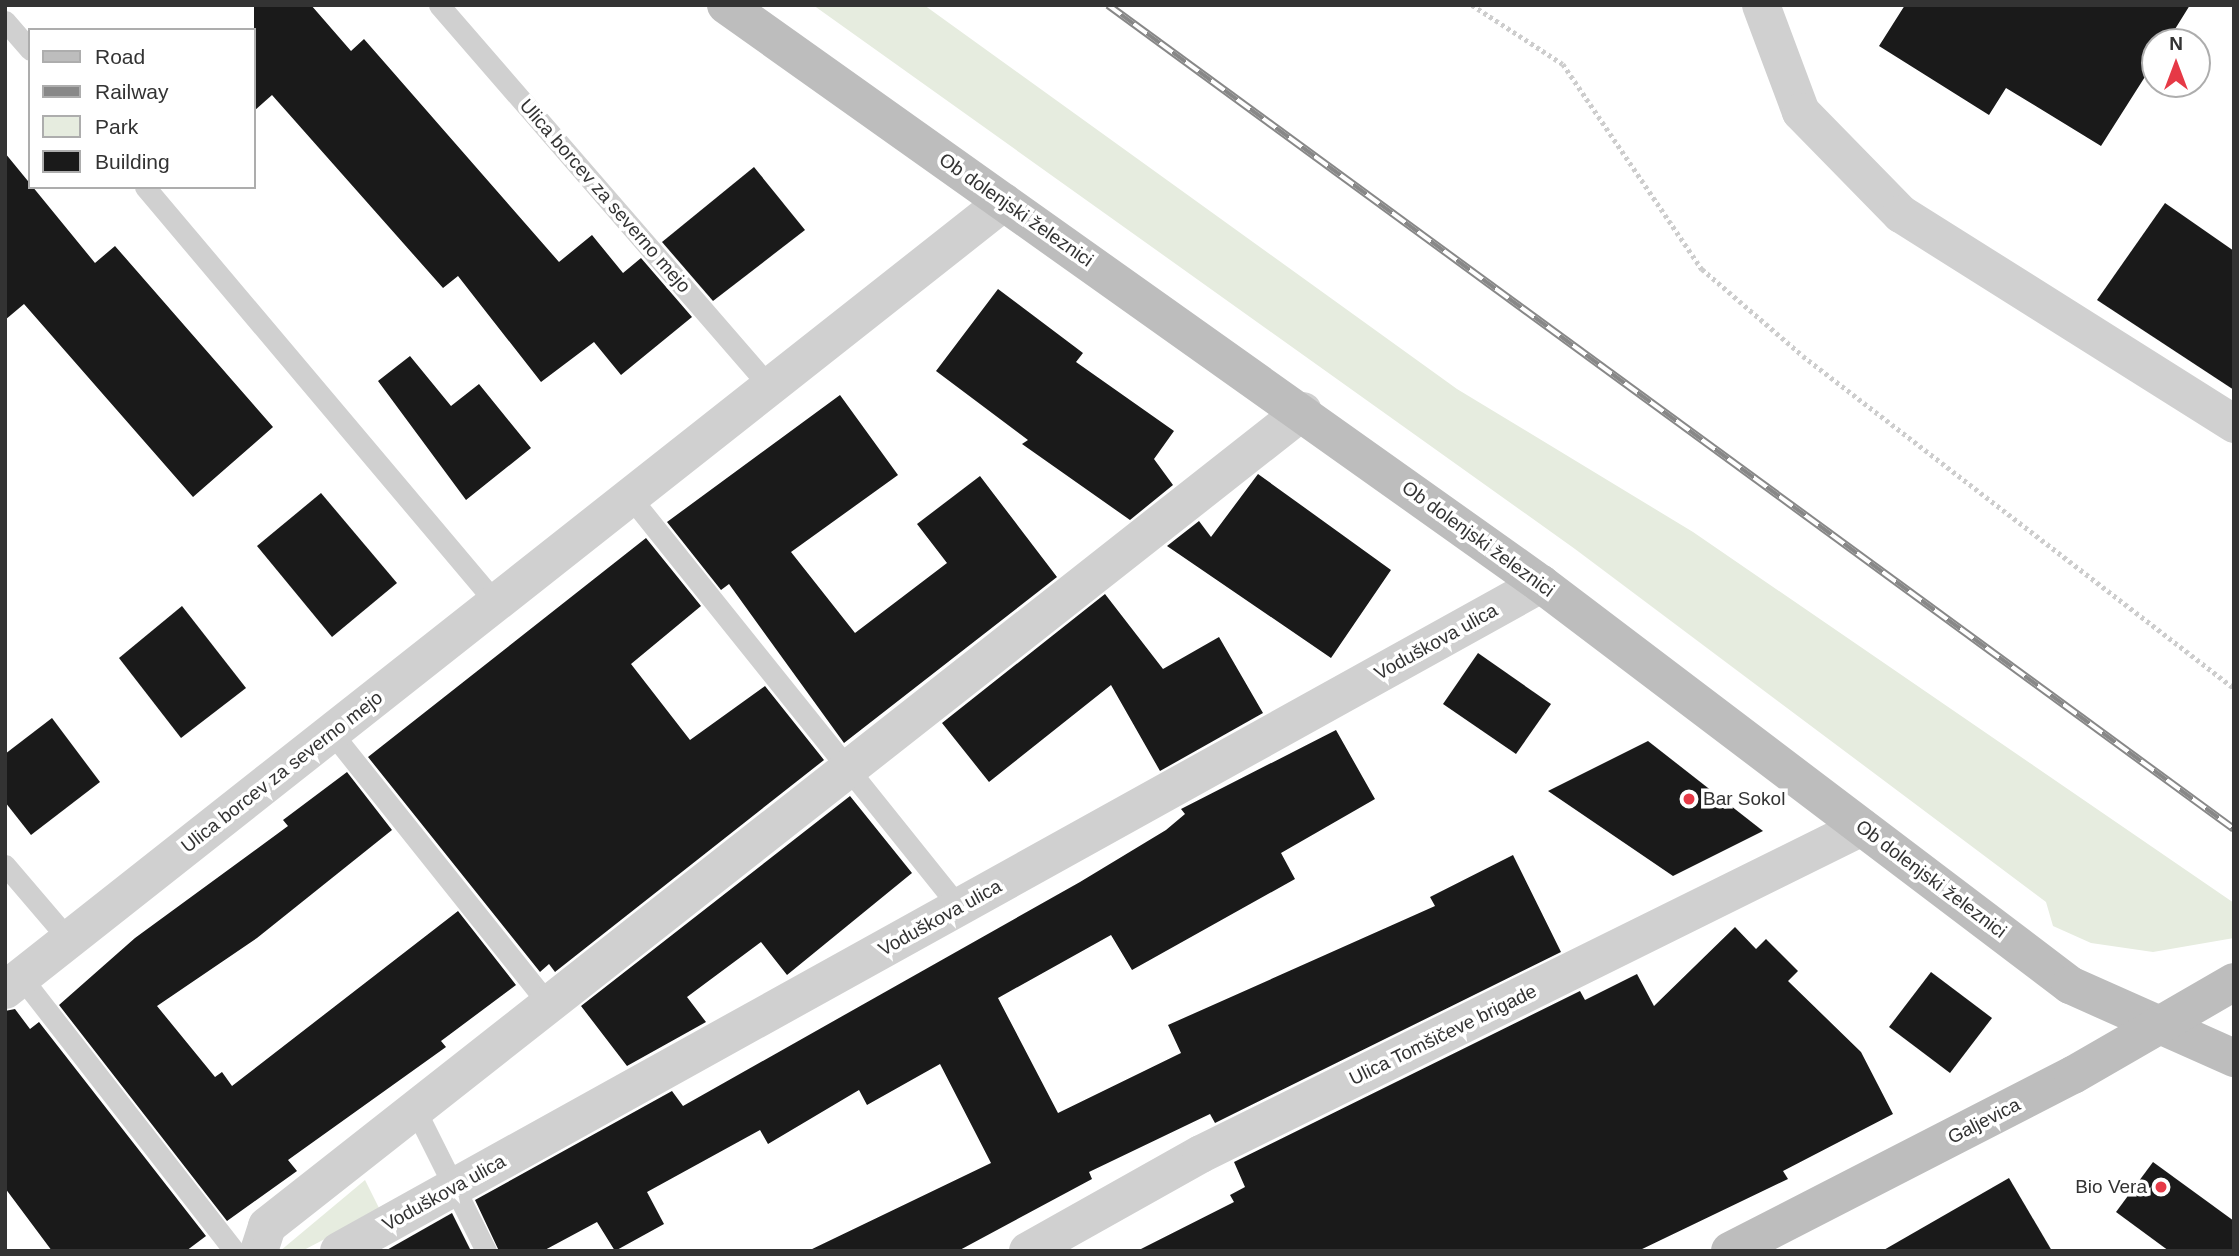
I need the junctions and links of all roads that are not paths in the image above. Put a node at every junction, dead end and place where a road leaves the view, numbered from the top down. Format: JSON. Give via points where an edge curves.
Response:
{"nodes":[{"id":1,"x":439,"y":5,"type":"edge"},
{"id":2,"x":726,"y":5,"type":"edge"},
{"id":3,"x":1761,"y":5,"type":"edge"},
{"id":4,"x":5,"y":21,"type":"edge"},
{"id":5,"x":28,"y":48,"type":"edge"},
{"id":6,"x":147,"y":189,"type":"edge"},
{"id":7,"x":1004,"y":202,"type":"junction"},
{"id":8,"x":770,"y":387,"type":"junction"},
{"id":9,"x":1303,"y":411,"type":"junction"},
{"id":10,"x":2234,"y":424,"type":"edge"},
{"id":11,"x":631,"y":498,"type":"junction"},
{"id":12,"x":1541,"y":584,"type":"junction"},
{"id":13,"x":496,"y":603,"type":"junction"},
{"id":14,"x":332,"y":733,"type":"junction"},
{"id":15,"x":847,"y":766,"type":"junction"},
{"id":16,"x":1862,"y":827,"type":"junction"},
{"id":17,"x":5,"y":865,"type":"edge"},
{"id":18,"x":959,"y":907,"type":"junction"},
{"id":19,"x":69,"y":940,"type":"junction"},
{"id":20,"x":2234,"y":982,"type":"edge"},
{"id":21,"x":13,"y":984,"type":"edge"},
{"id":22,"x":549,"y":1005,"type":"junction"},
{"id":23,"x":2160,"y":1025,"type":"junction"},
{"id":24,"x":2234,"y":1058,"type":"edge"},
{"id":25,"x":417,"y":1113,"type":"junction"},
{"id":26,"x":451,"y":1189,"type":"junction"},
{"id":27,"x":234,"y":1251,"type":"edge"},
{"id":28,"x":259,"y":1251,"type":"edge"},
{"id":29,"x":339,"y":1251,"type":"edge"},
{"id":30,"x":486,"y":1251,"type":"edge"},
{"id":31,"x":1028,"y":1251,"type":"edge"},
{"id":32,"x":1731,"y":1251,"type":"edge"}],
"edges":[{"from":1,"to":8,"type":"lane","name":"Ulica borcev za severno mejo"},
{"from":2,"to":7,"type":"street","name":"Ob dolenjski železnici"},
{"from":3,"to":10,"type":"street","via":[[1801,113],[1901,214]]},
{"from":4,"to":5,"type":"lane"},
{"from":6,"to":13,"type":"lane"},
{"from":7,"to":8,"type":"street","name":"Ulica borcev za severno mejo"},
{"from":7,"to":9,"type":"street","name":"Ob dolenjski železnici"},
{"from":8,"to":11,"type":"street","name":"Ulica borcev za severno mejo"},
{"from":9,"to":12,"type":"street","name":"Ob dolenjski železnici"},
{"from":9,"to":15,"type":"street"},
{"from":11,"to":13,"type":"street","name":"Ulica borcev za severno mejo"},
{"from":11,"to":15,"type":"lane"},
{"from":12,"to":16,"type":"street","name":"Ob dolenjski železnici"},
{"from":12,"to":18,"type":"street","name":"Voduškova ulica"},
{"from":13,"to":14,"type":"street","name":"Ulica borcev za severno mejo"},
{"from":14,"to":19,"type":"street","name":"Ulica borcev za severno mejo"},
{"from":14,"to":22,"type":"lane"},
{"from":15,"to":18,"type":"lane"},
{"from":15,"to":22,"type":"street"},
{"from":16,"to":23,"type":"street","name":"Ob dolenjski železnici","via":[[2070,985]]},
{"from":16,"to":31,"type":"street","name":"Ulica Tomšičeve brigade","via":[[1201,1154]]},
{"from":17,"to":19,"type":"lane"},
{"from":18,"to":26,"type":"street","name":"Voduškova ulica"},
{"from":19,"to":21,"type":"street","name":"Ulica borcev za severno mejo"},
{"from":20,"to":23,"type":"street","name":"Galjevica"},
{"from":21,"to":27,"type":"lane"},
{"from":22,"to":25,"type":"street"},
{"from":23,"to":24,"type":"street","name":"Ob dolenjski železnici"},
{"from":23,"to":32,"type":"street","name":"Galjevica"},
{"from":25,"to":26,"type":"lane"},
{"from":25,"to":28,"type":"street","via":[[267,1226]]},
{"from":26,"to":29,"type":"street","name":"Voduškova ulica"},
{"from":26,"to":30,"type":"lane"}]}
